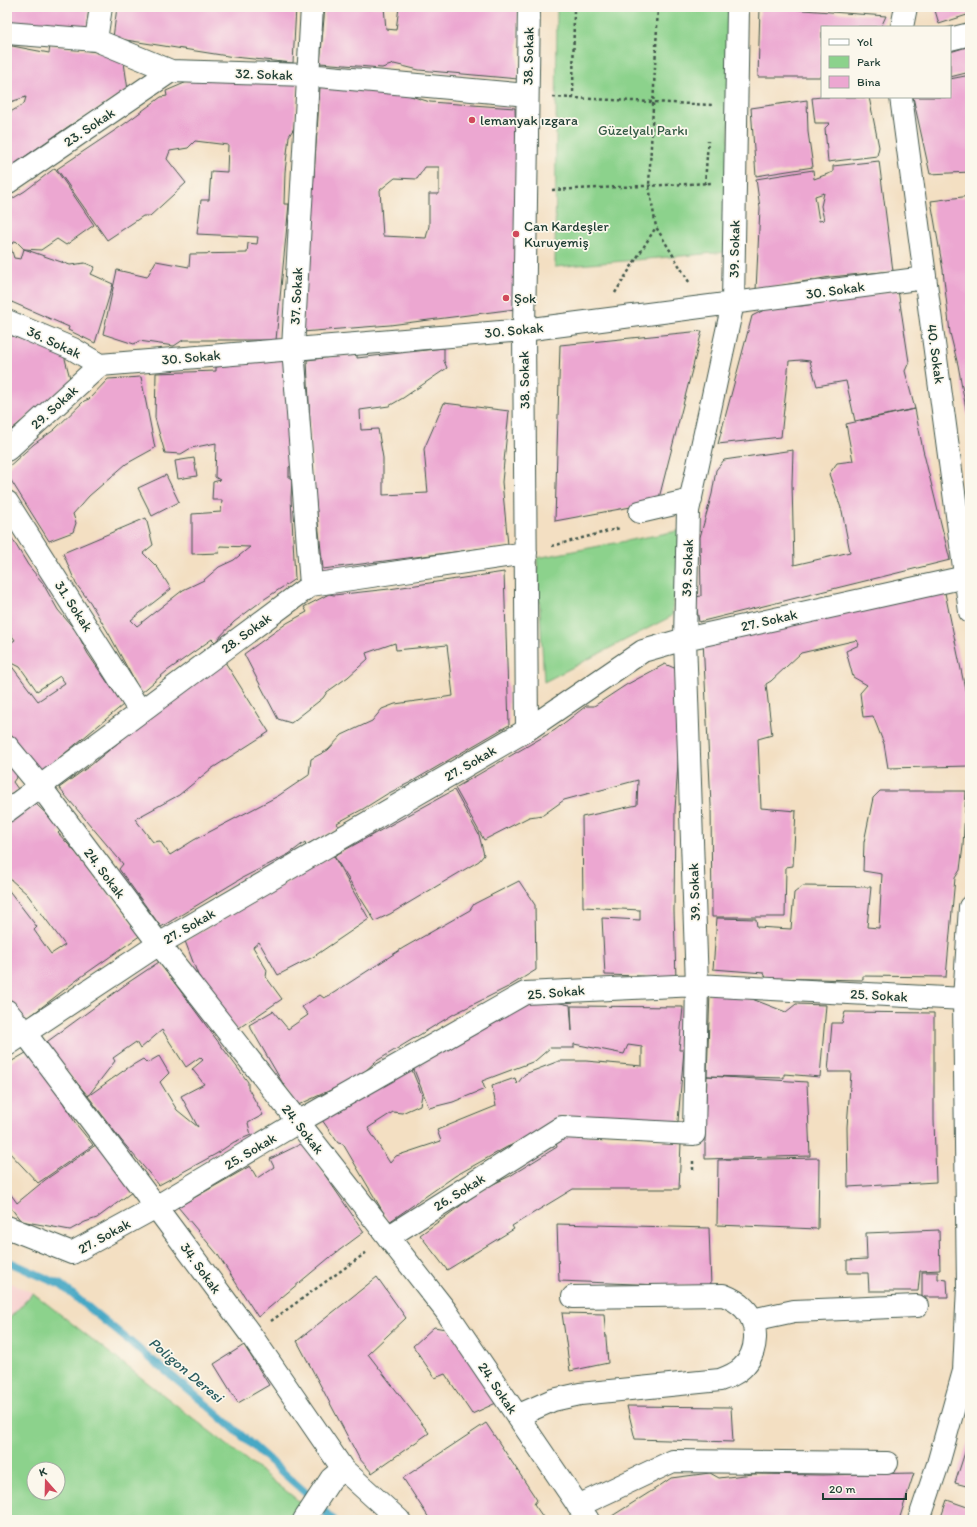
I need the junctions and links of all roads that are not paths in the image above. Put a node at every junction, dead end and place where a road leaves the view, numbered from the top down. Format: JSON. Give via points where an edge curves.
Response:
{"nodes":[{"id":1,"x":101,"y":7,"type":"edge"},
{"id":2,"x":312,"y":7,"type":"edge"},
{"id":3,"x":529,"y":7,"type":"edge"},
{"id":4,"x":738,"y":7,"type":"edge"},
{"id":5,"x":906,"y":7,"type":"edge"},
{"id":6,"x":902,"y":26,"type":"edge"},
{"id":7,"x":7,"y":33,"type":"edge"},
{"id":8,"x":970,"y":34,"type":"edge"},
{"id":9,"x":96,"y":40,"type":"junction"},
{"id":10,"x":951,"y":40,"type":"edge"},
{"id":11,"x":171,"y":71,"type":"junction"},
{"id":12,"x":307,"y":75,"type":"junction"},
{"id":13,"x":527,"y":95,"type":"junction"},
{"id":14,"x":901,"y":98,"type":"edge"},
{"id":15,"x":7,"y":183,"type":"edge"},
{"id":16,"x":925,"y":278,"type":"junction"},
{"id":17,"x":733,"y":303,"type":"junction"},
{"id":18,"x":7,"y":321,"type":"edge"},
{"id":19,"x":524,"y":330,"type":"junction"},
{"id":20,"x":293,"y":348,"type":"junction"},
{"id":21,"x":100,"y":365,"type":"junction"},
{"id":22,"x":7,"y":450,"type":"edge"},
{"id":23,"x":691,"y":500,"type":"junction"},
{"id":24,"x":7,"y":502,"type":"edge"},
{"id":25,"x":640,"y":512,"type":"dead end"},
{"id":26,"x":526,"y":553,"type":"junction"},
{"id":27,"x":968,"y":576,"type":"edge"},
{"id":28,"x":310,"y":585,"type":"junction"},
{"id":29,"x":970,"y":612,"type":"edge"},
{"id":30,"x":685,"y":639,"type":"junction"},
{"id":31,"x":140,"y":711,"type":"junction"},
{"id":32,"x":527,"y":730,"type":"junction"},
{"id":33,"x":7,"y":746,"type":"edge"},
{"id":34,"x":40,"y":786,"type":"junction"},
{"id":35,"x":7,"y":811,"type":"edge"},
{"id":36,"x":970,"y":907,"type":"edge"},
{"id":37,"x":158,"y":944,"type":"junction"},
{"id":38,"x":697,"y":985,"type":"junction"},
{"id":39,"x":967,"y":1000,"type":"edge"},
{"id":40,"x":7,"y":1011,"type":"edge"},
{"id":41,"x":25,"y":1033,"type":"junction"},
{"id":42,"x":7,"y":1046,"type":"edge"},
{"id":43,"x":298,"y":1122,"type":"junction"},
{"id":44,"x":694,"y":1134,"type":"joint"},
{"id":45,"x":156,"y":1207,"type":"junction"},
{"id":46,"x":7,"y":1227,"type":"edge"},
{"id":47,"x":388,"y":1237,"type":"junction"},
{"id":48,"x":573,"y":1296,"type":"dead end"},
{"id":49,"x":917,"y":1306,"type":"dead end"},
{"id":50,"x":752,"y":1320,"type":"junction"},
{"id":51,"x":517,"y":1416,"type":"junction"},
{"id":52,"x":887,"y":1463,"type":"dead end"},
{"id":53,"x":337,"y":1474,"type":"junction"},
{"id":54,"x":583,"y":1513,"type":"edge"},
{"id":55,"x":304,"y":1520,"type":"edge"},
{"id":56,"x":399,"y":1520,"type":"edge"},
{"id":57,"x":919,"y":1520,"type":"edge"}],
"edges":[{"from":1,"to":9,"type":"street"},
{"from":2,"to":12,"type":"street","name":"37. Sokak"},
{"from":3,"to":13,"type":"street","name":"38. Sokak"},
{"from":4,"to":17,"type":"street","name":"39. Sokak"},
{"from":5,"to":6,"type":"street"},
{"from":7,"to":9,"type":"street","name":"32. Sokak"},
{"from":8,"to":10,"type":"street"},
{"from":9,"to":11,"type":"street","name":"32. Sokak"},
{"from":11,"to":12,"type":"street","name":"32. Sokak"},
{"from":11,"to":15,"type":"street","name":"23. Sokak"},
{"from":12,"to":13,"type":"street","name":"32. Sokak"},
{"from":12,"to":20,"type":"street","name":"37. Sokak"},
{"from":13,"to":19,"type":"street","name":"38. Sokak"},
{"from":14,"to":16,"type":"street","name":"40. Sokak"},
{"from":16,"to":17,"type":"street","name":"30. Sokak"},
{"from":16,"to":27,"type":"street","name":"40. Sokak"},
{"from":17,"to":19,"type":"street","name":"30. Sokak"},
{"from":17,"to":23,"type":"street","name":"39. Sokak"},
{"from":18,"to":21,"type":"street","name":"36. Sokak","via":[[73,349]]},
{"from":19,"to":20,"type":"street","name":"30. Sokak"},
{"from":19,"to":26,"type":"street","name":"38. Sokak"},
{"from":20,"to":21,"type":"street","name":"30. Sokak"},
{"from":20,"to":28,"type":"street","name":"37. Sokak"},
{"from":21,"to":22,"type":"street","name":"29. Sokak"},
{"from":23,"to":25,"type":"street"},
{"from":23,"to":30,"type":"street","name":"39. Sokak","via":[[688,511]]},
{"from":24,"to":31,"type":"street","name":"31. Sokak"},
{"from":26,"to":28,"type":"street","name":"28. Sokak"},
{"from":26,"to":32,"type":"street","name":"38. Sokak"},
{"from":27,"to":29,"type":"street","name":"40. Sokak"},
{"from":27,"to":30,"type":"street","name":"27. Sokak"},
{"from":28,"to":31,"type":"street","name":"28. Sokak"},
{"from":30,"to":32,"type":"street","name":"27. Sokak","via":[[643,651]]},
{"from":30,"to":38,"type":"street","name":"39. Sokak"},
{"from":31,"to":34,"type":"street","name":"28. Sokak"},
{"from":32,"to":37,"type":"street","name":"27. Sokak"},
{"from":33,"to":34,"type":"street","name":"24. Sokak"},
{"from":34,"to":35,"type":"street","name":"28. Sokak"},
{"from":34,"to":37,"type":"street","name":"24. Sokak"},
{"from":36,"to":39,"type":"street"},
{"from":37,"to":41,"type":"street","name":"27. Sokak"},
{"from":37,"to":43,"type":"street","name":"24. Sokak"},
{"from":38,"to":39,"type":"street","name":"25. Sokak"},
{"from":38,"to":43,"type":"street","name":"25. Sokak","via":[[525,993]]},
{"from":38,"to":44,"type":"street","name":"39. Sokak"},
{"from":39,"to":57,"type":"street","via":[[968,1286],[964,1371]]},
{"from":40,"to":41,"type":"street","name":"34. Sokak"},
{"from":41,"to":42,"type":"street","name":"27. Sokak"},
{"from":41,"to":45,"type":"street","name":"34. Sokak"},
{"from":43,"to":45,"type":"street","name":"25. Sokak"},
{"from":43,"to":47,"type":"street","name":"24. Sokak"},
{"from":44,"to":47,"type":"street","name":"26. Sokak","via":[[562,1127]]},
{"from":45,"to":46,"type":"street","name":"27. Sokak","via":[[72,1254]]},
{"from":45,"to":53,"type":"street","name":"34. Sokak","via":[[251,1335]]},
{"from":47,"to":51,"type":"street","name":"24. Sokak","via":[[446,1311]]},
{"from":48,"to":50,"type":"street","via":[[723,1295],[735,1300]]},
{"from":49,"to":50,"type":"street","via":[[794,1311]]},
{"from":50,"to":51,"type":"street","via":[[755,1333],[750,1358],[732,1376],[720,1380],[580,1394],[553,1400]]},
{"from":51,"to":54,"type":"street","name":"24. Sokak"},
{"from":52,"to":54,"type":"street","via":[[672,1461]]},
{"from":53,"to":55,"type":"street"},
{"from":53,"to":56,"type":"street","name":"34. Sokak"}]}
